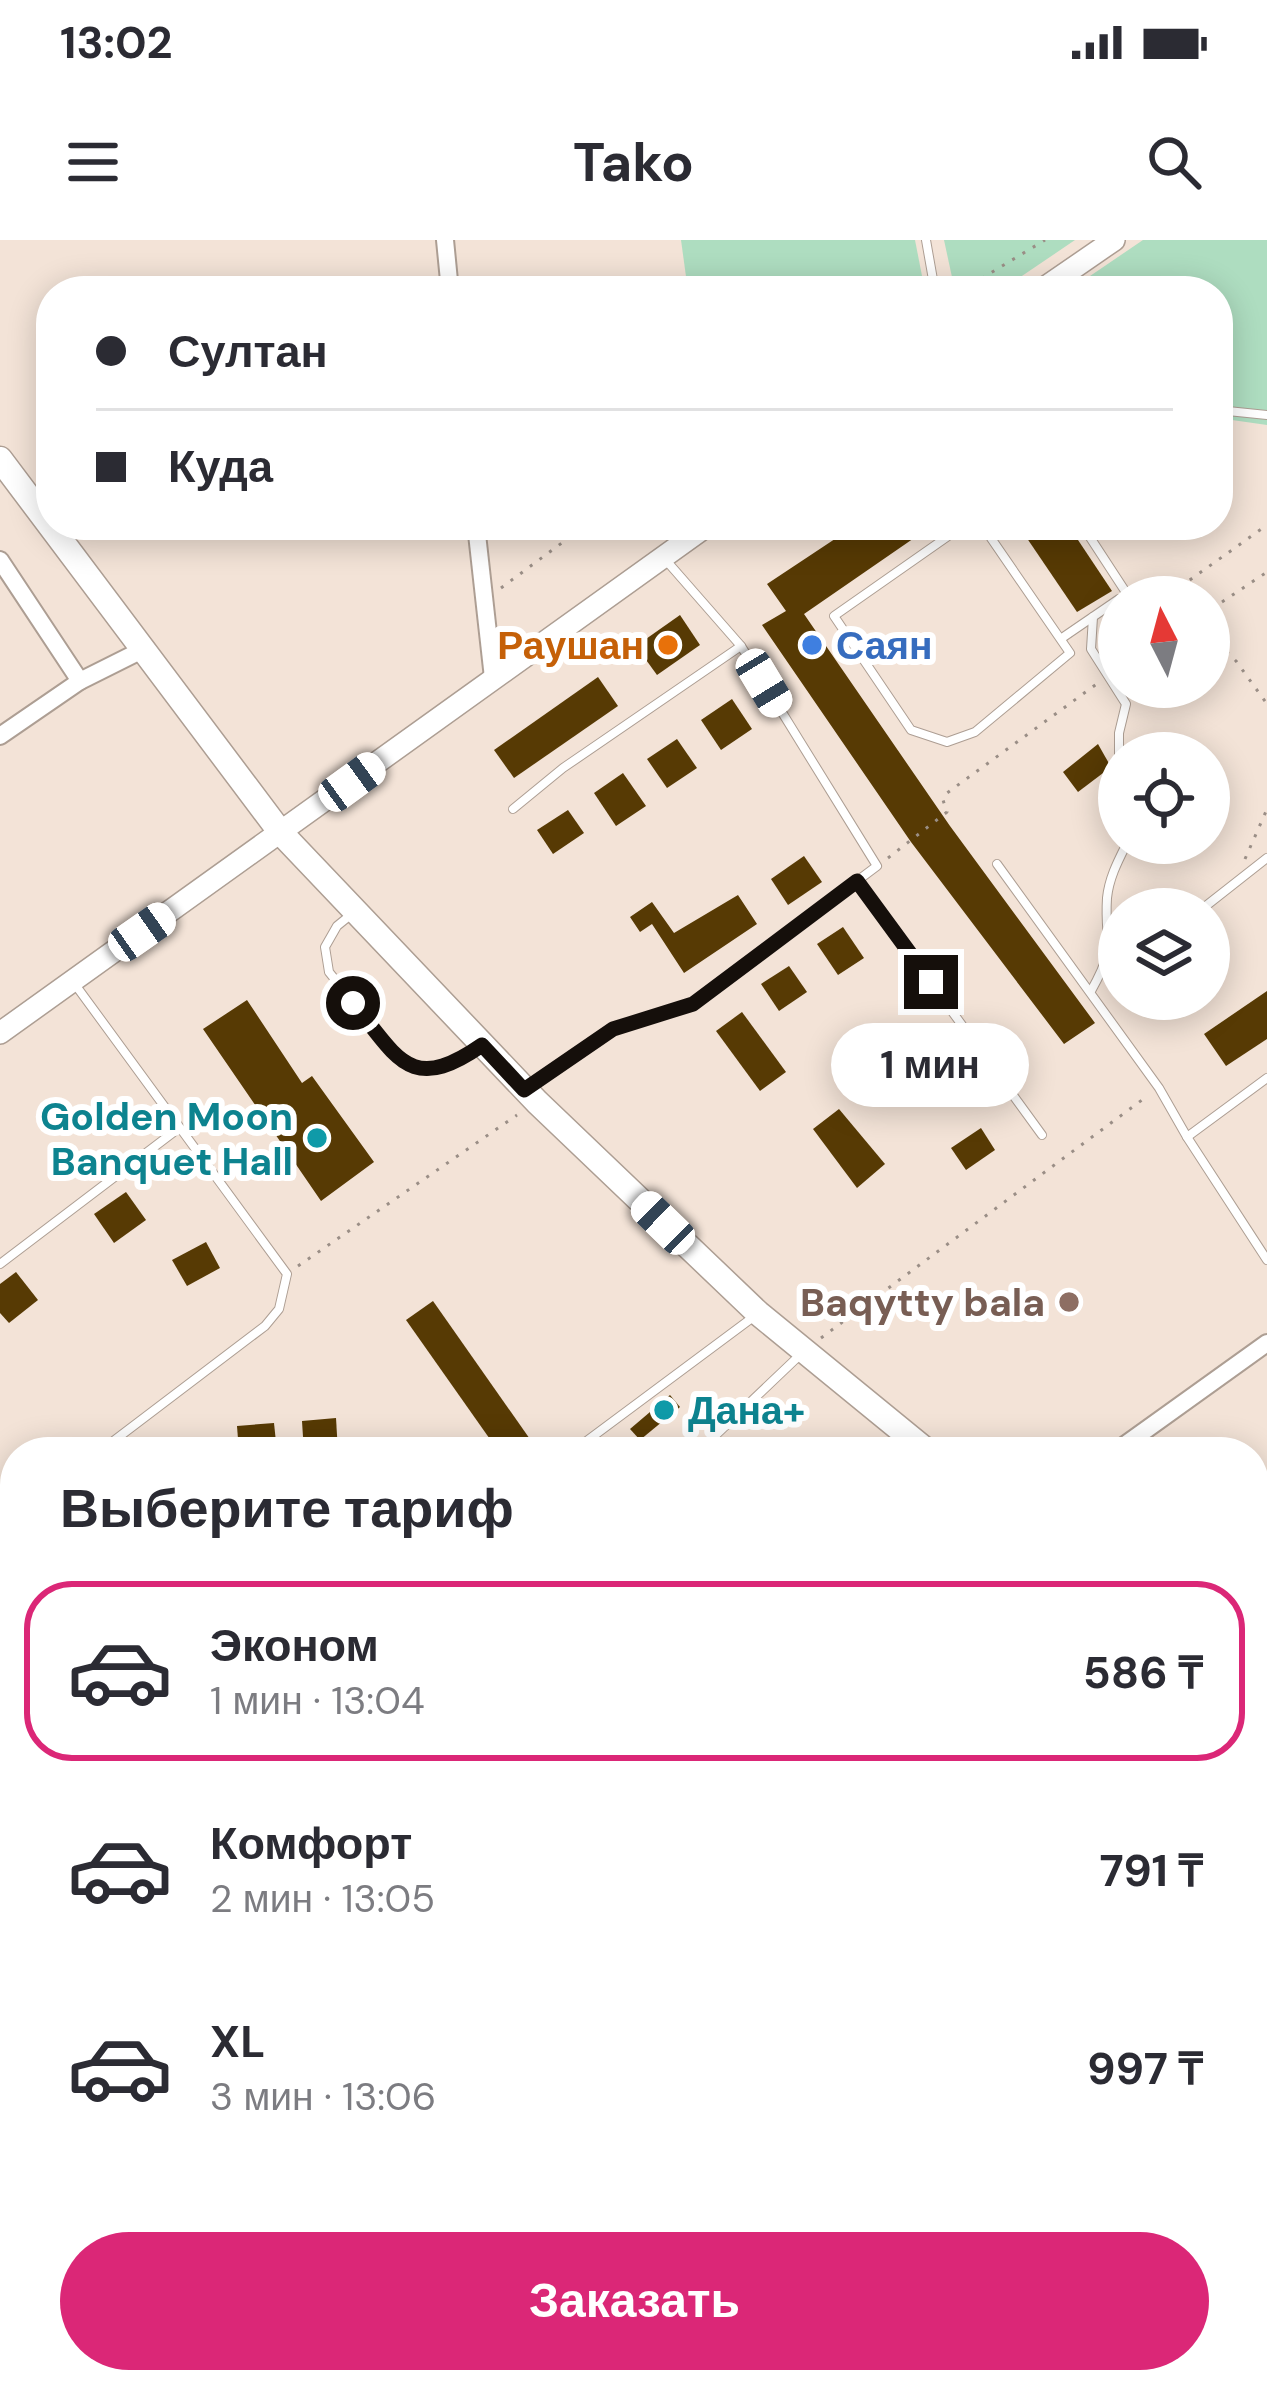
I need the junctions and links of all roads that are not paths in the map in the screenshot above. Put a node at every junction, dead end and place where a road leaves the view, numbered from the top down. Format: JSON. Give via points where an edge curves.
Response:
{"nodes":[{"id":1,"x":445,"y":240,"type":"edge"},
{"id":2,"x":926,"y":240,"type":"edge"},
{"id":3,"x":1114,"y":240,"type":"edge"},
{"id":4,"x":449,"y":276,"type":"edge"},
{"id":5,"x":932,"y":276,"type":"edge"},
{"id":6,"x":1062,"y":276,"type":"edge"},
{"id":7,"x":1233,"y":412,"type":"edge"},
{"id":8,"x":1267,"y":416,"type":"edge"},
{"id":9,"x":0,"y":459,"type":"edge"},
{"id":10,"x":36,"y":506,"type":"edge"},
{"id":11,"x":63,"y":540,"type":"edge"},
{"id":12,"x":478,"y":540,"type":"edge"},
{"id":13,"x":687,"y":540,"type":"edge"},
{"id":14,"x":943,"y":540,"type":"edge"},
{"id":15,"x":993,"y":540,"type":"edge"},
{"id":16,"x":1091,"y":540,"type":"edge"},
{"id":17,"x":663,"y":557,"type":"junction"},
{"id":18,"x":0,"y":560,"type":"edge"},
{"id":19,"x":1111,"y":576,"type":"edge"},
{"id":20,"x":1098,"y":614,"type":"edge"},
{"id":21,"x":1093,"y":617,"type":"junction"},
{"id":22,"x":1062,"y":638,"type":"junction"},
{"id":23,"x":742,"y":646,"type":"junction"},
{"id":24,"x":146,"y":648,"type":"junction"},
{"id":25,"x":493,"y":678,"type":"junction"},
{"id":26,"x":80,"y":681,"type":"junction"},
{"id":27,"x":1119,"y":732,"type":"edge"},
{"id":28,"x":0,"y":736,"type":"edge"},
{"id":29,"x":513,"y":809,"type":"dead end"},
{"id":30,"x":281,"y":833,"type":"junction"},
{"id":31,"x":1267,"y":858,"type":"edge"},
{"id":32,"x":997,"y":864,"type":"dead end"},
{"id":33,"x":857,"y":881,"type":"junction"},
{"id":34,"x":1229,"y":888,"type":"edge"},
{"id":35,"x":355,"y":911,"type":"junction"},
{"id":36,"x":1098,"y":978,"type":"edge"},
{"id":37,"x":73,"y":982,"type":"junction"},
{"id":38,"x":1091,"y":991,"type":"junction"},
{"id":39,"x":0,"y":1034,"type":"edge"},
{"id":40,"x":482,"y":1045,"type":"junction"},
{"id":41,"x":1267,"y":1078,"type":"edge"},
{"id":42,"x":531,"y":1096,"type":"junction"},
{"id":43,"x":179,"y":1128,"type":"junction"},
{"id":44,"x":1042,"y":1135,"type":"dead end"},
{"id":45,"x":1187,"y":1137,"type":"junction"},
{"id":46,"x":1267,"y":1260,"type":"edge"},
{"id":47,"x":0,"y":1264,"type":"edge"},
{"id":48,"x":758,"y":1313,"type":"junction"},
{"id":49,"x":1267,"y":1343,"type":"edge"},
{"id":50,"x":806,"y":1350,"type":"junction"},
{"id":51,"x":119,"y":1437,"type":"edge"},
{"id":52,"x":592,"y":1437,"type":"edge"},
{"id":53,"x":714,"y":1437,"type":"edge"},
{"id":54,"x":910,"y":1437,"type":"edge"},
{"id":55,"x":1136,"y":1437,"type":"edge"}],
"edges":[{"from":1,"to":4,"type":"street"},
{"from":2,"to":5,"type":"lane"},
{"from":3,"to":6,"type":"street"},
{"from":7,"to":8,"type":"lane"},
{"from":9,"to":10,"type":"main road"},
{"from":11,"to":24,"type":"main road"},
{"from":12,"to":25,"type":"street"},
{"from":13,"to":17,"type":"street"},
{"from":14,"to":22,"type":"lane","via":[[834,616],[911,730],[947,742],[975,732],[1070,653]]},
{"from":15,"to":22,"type":"lane"},
{"from":16,"to":19,"type":"lane"},
{"from":17,"to":23,"type":"lane"},
{"from":17,"to":25,"type":"street"},
{"from":18,"to":26,"type":"street"},
{"from":20,"to":21,"type":"lane"},
{"from":21,"to":22,"type":"lane"},
{"from":21,"to":27,"type":"lane","via":[[1091,649],[1126,704]]},
{"from":23,"to":29,"type":"lane"},
{"from":23,"to":33,"type":"lane","via":[[877,866]]},
{"from":24,"to":26,"type":"street"},
{"from":24,"to":30,"type":"main road"},
{"from":25,"to":30,"type":"street"},
{"from":26,"to":28,"type":"street"},
{"from":30,"to":35,"type":"main road"},
{"from":30,"to":37,"type":"street"},
{"from":31,"to":34,"type":"lane"},
{"from":32,"to":38,"type":"lane"},
{"from":33,"to":42,"type":"lane","via":[[693,1004],[613,1029]]},
{"from":33,"to":44,"type":"lane"},
{"from":35,"to":40,"type":"main road"},
{"from":35,"to":40,"type":"lane","via":[[325,947],[329,972],[402,1063],[427,1071]]},
{"from":36,"to":38,"type":"lane"},
{"from":37,"to":39,"type":"street"},
{"from":37,"to":43,"type":"lane"},
{"from":38,"to":45,"type":"lane"},
{"from":40,"to":42,"type":"main road"},
{"from":41,"to":45,"type":"lane"},
{"from":42,"to":48,"type":"main road"},
{"from":43,"to":47,"type":"lane"},
{"from":43,"to":51,"type":"lane","via":[[287,1274],[279,1309],[265,1326]]},
{"from":45,"to":46,"type":"lane"},
{"from":48,"to":50,"type":"main road"},
{"from":48,"to":52,"type":"lane"},
{"from":49,"to":55,"type":"street"},
{"from":50,"to":53,"type":"lane"},
{"from":50,"to":54,"type":"main road"}]}
